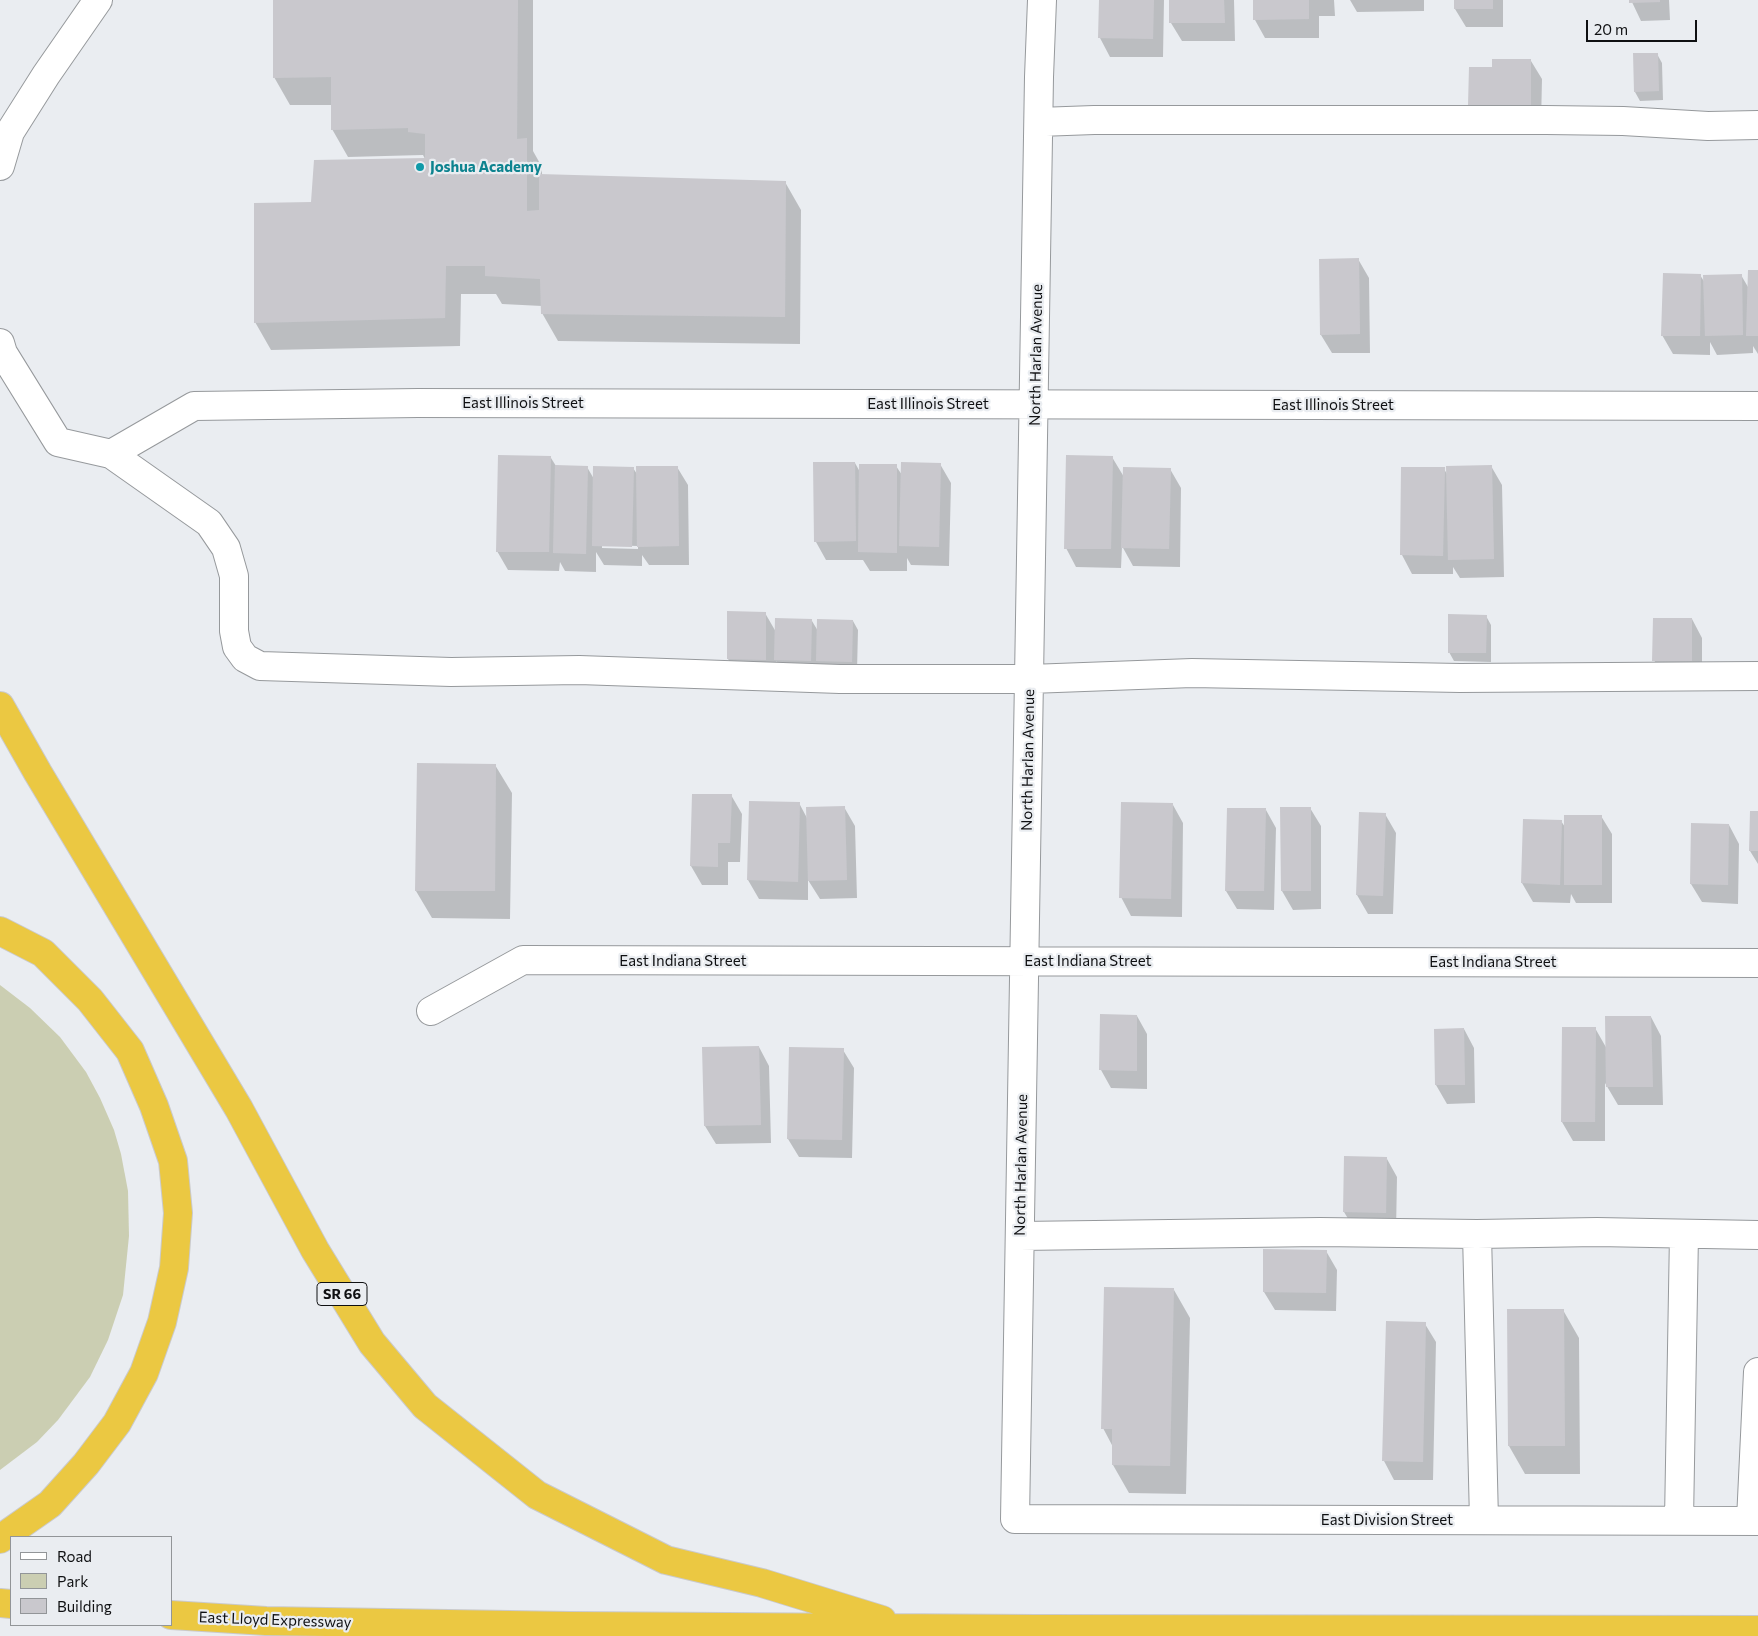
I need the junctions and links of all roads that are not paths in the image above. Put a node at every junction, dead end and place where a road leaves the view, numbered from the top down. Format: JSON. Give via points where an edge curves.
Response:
{"nodes":[{"id":1,"x":98,"y":0,"type":"edge"},
{"id":2,"x":1042,"y":0,"type":"edge"},
{"id":3,"x":1039,"y":122,"type":"junction"},
{"id":4,"x":1758,"y":126,"type":"edge"},
{"id":5,"x":0,"y":166,"type":"edge"},
{"id":6,"x":0,"y":343,"type":"edge"},
{"id":7,"x":1035,"y":404,"type":"junction"},
{"id":8,"x":1758,"y":406,"type":"edge"},
{"id":9,"x":111,"y":454,"type":"junction"},
{"id":10,"x":1758,"y":676,"type":"edge"},
{"id":11,"x":1030,"y":678,"type":"junction"},
{"id":12,"x":0,"y":706,"type":"edge"},
{"id":13,"x":0,"y":931,"type":"edge"},
{"id":14,"x":1024,"y":961,"type":"junction"},
{"id":15,"x":1758,"y":963,"type":"edge"},
{"id":16,"x":431,"y":1011,"type":"dead end"},
{"id":17,"x":1477,"y":1234,"type":"junction"},
{"id":18,"x":1684,"y":1234,"type":"junction"},
{"id":19,"x":1758,"y":1235,"type":"edge"},
{"id":20,"x":1020,"y":1236,"type":"junction"},
{"id":21,"x":1758,"y":1372,"type":"edge"},
{"id":22,"x":1015,"y":1519,"type":"joint"},
{"id":23,"x":1484,"y":1520,"type":"junction"},
{"id":24,"x":1679,"y":1520,"type":"junction"},
{"id":25,"x":1755,"y":1520,"type":"edge"},
{"id":26,"x":0,"y":1539,"type":"edge"},
{"id":27,"x":172,"y":1615,"type":"edge"},
{"id":28,"x":910,"y":1629,"type":"junction"},
{"id":29,"x":1758,"y":1630,"type":"edge"}],
"edges":[{"from":1,"to":5,"type":"street","via":[[10,132]]},
{"from":2,"to":3,"type":"street","name":"North Harlan Avenue"},
{"from":3,"to":4,"type":"street","via":[[1546,120]]},
{"from":3,"to":7,"type":"street","name":"North Harlan Avenue"},
{"from":6,"to":9,"type":"street","via":[[58,442]]},
{"from":7,"to":8,"type":"street","name":"East Illinois Street"},
{"from":7,"to":9,"type":"street","name":"East Illinois Street","via":[[194,406]]},
{"from":7,"to":11,"type":"street","name":"North Harlan Avenue"},
{"from":9,"to":11,"type":"street","via":[[209,523],[226,548],[234,576],[237,646],[245,658],[260,666],[451,672],[578,670],[840,678]]},
{"from":10,"to":11,"type":"street","via":[[1460,678],[1192,673]]},
{"from":11,"to":14,"type":"street","name":"North Harlan Avenue"},
{"from":12,"to":28,"type":"highway","number":"SR 66","via":[[239,1109],[316,1250],[372,1343],[425,1406],[537,1495],[666,1560],[762,1583]]},
{"from":13,"to":26,"type":"highway","via":[[43,953],[90,1000],[130,1051],[173,1161],[178,1213],[174,1268],[162,1322],[144,1373],[117,1423],[50,1504]]},
{"from":14,"to":15,"type":"street","name":"East Indiana Street"},
{"from":14,"to":16,"type":"street","name":"East Indiana Street","via":[[522,960]]},
{"from":14,"to":20,"type":"street","name":"North Harlan Avenue"},
{"from":17,"to":18,"type":"street"},
{"from":17,"to":20,"type":"street","via":[[1310,1232]]},
{"from":17,"to":23,"type":"street"},
{"from":18,"to":19,"type":"street"},
{"from":18,"to":24,"type":"street"},
{"from":20,"to":22,"type":"street","name":"North Harlan Avenue"},
{"from":21,"to":25,"type":"street"},
{"from":22,"to":23,"type":"street","name":"East Division Street"},
{"from":23,"to":24,"type":"street","name":"East Division Street"},
{"from":24,"to":25,"type":"street","name":"East Division Street"},
{"from":27,"to":28,"type":"highway","name":"East Lloyd Expressway","via":[[276,1622]]},
{"from":28,"to":29,"type":"highway","name":"East Lloyd Expressway","number":"SR 66"}]}
